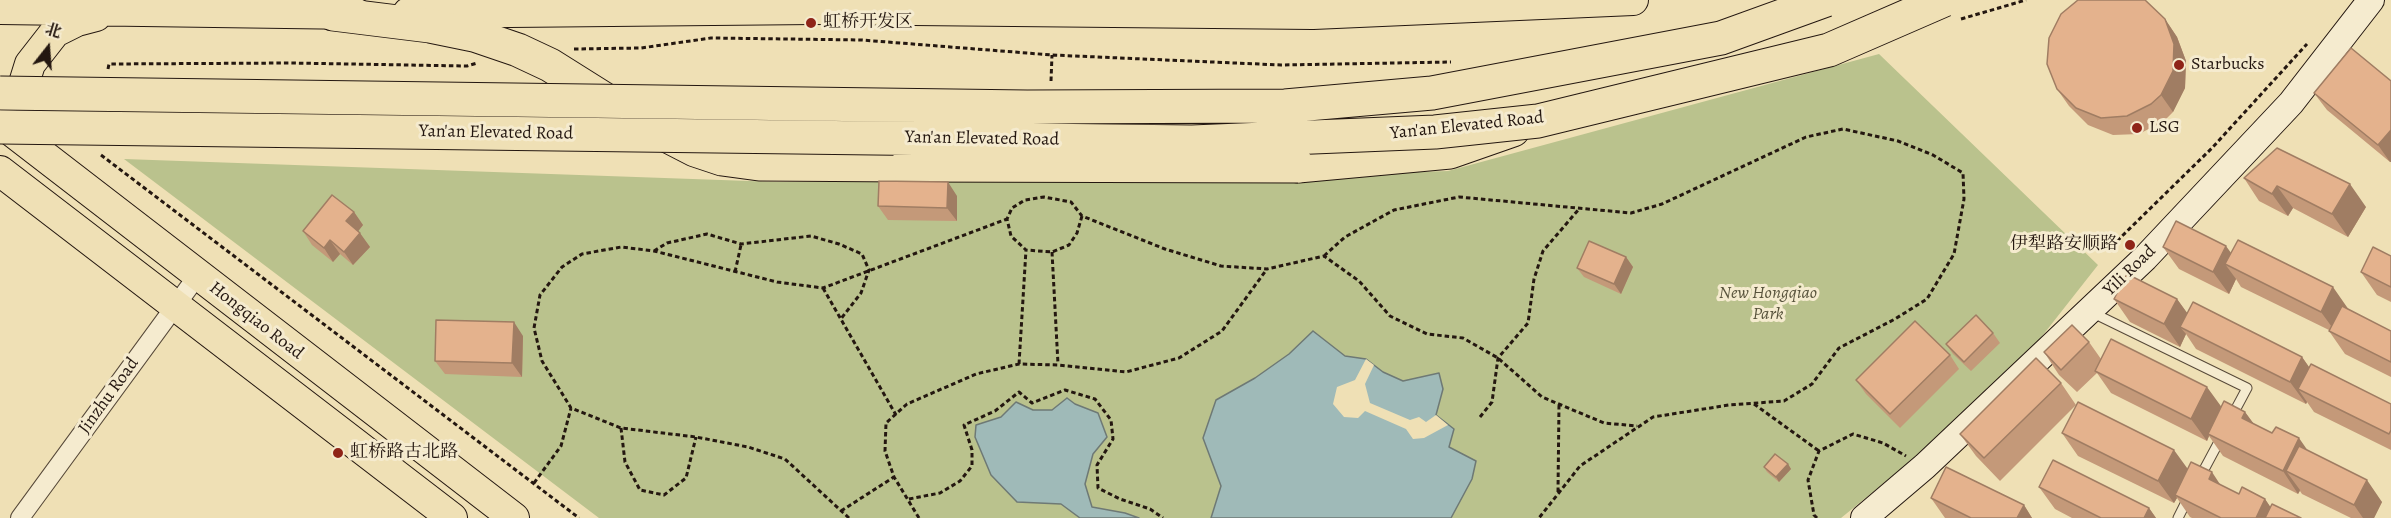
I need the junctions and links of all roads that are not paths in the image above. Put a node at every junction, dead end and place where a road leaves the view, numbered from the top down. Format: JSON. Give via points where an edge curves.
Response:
{"nodes":[{"id":1,"x":1633,"y":0,"type":"edge"},
{"id":2,"x":1826,"y":0,"type":"edge"},
{"id":3,"x":1944,"y":0,"type":"edge"},
{"id":4,"x":2371,"y":0,"type":"edge"},
{"id":5,"x":1023,"y":5,"type":"edge"},
{"id":6,"x":0,"y":9,"type":"edge"},
{"id":7,"x":123,"y":10,"type":"junction"},
{"id":8,"x":333,"y":14,"type":"junction"},
{"id":9,"x":0,"y":93,"type":"edge"},
{"id":10,"x":1538,"y":121,"type":"junction"},
{"id":11,"x":0,"y":125,"type":"edge"},
{"id":12,"x":39,"y":152,"type":"junction"},
{"id":13,"x":0,"y":171,"type":"edge"},
{"id":14,"x":144,"y":233,"type":"junction"},
{"id":15,"x":198,"y":275,"type":"junction"},
{"id":16,"x":170,"y":302,"type":"junction"},
{"id":17,"x":2089,"y":311,"type":"junction"},
{"id":18,"x":1880,"y":514,"type":"edge"},
{"id":19,"x":20,"y":518,"type":"edge"},
{"id":20,"x":452,"y":518,"type":"edge"},
{"id":21,"x":513,"y":518,"type":"edge"},
{"id":22,"x":2178,"y":518,"type":"edge"}],
"edges":[{"from":1,"to":5,"type":"main road","via":[[1312,14]]},
{"from":2,"to":9,"type":"highway","name":"Yan'an Elevated Road","bridge":true,"via":[[1721,38],[1432,93],[1285,106],[1027,107]]},
{"from":3,"to":10,"type":"highway","name":"Yan'an Elevated Road","bridge":true,"via":[[1829,50]]},
{"from":4,"to":17,"type":"street","name":"Yili Road","via":[[2291,103],[2145,258]]},
{"from":5,"to":8,"type":"main road"},
{"from":6,"to":7,"type":"main road"},
{"from":7,"to":8,"type":"main road"},
{"from":7,"to":12,"type":"main road","via":[[76,21],[55,32],[30,64],[22,100],[24,116]]},
{"from":8,"to":10,"type":"highway","bridge":true,"via":[[430,26],[518,50],[695,150],[722,159],[759,164],[1298,166],[1450,152]]},
{"from":10,"to":11,"type":"highway","name":"Yan'an Elevated Road","bridge":true,"via":[[1435,132],[1192,142]]},
{"from":11,"to":12,"type":"main road","name":"Hongqiao Road"},
{"from":12,"to":14,"type":"main road","name":"Hongqiao Road"},
{"from":13,"to":16,"type":"main road","name":"Hongqiao Road","via":[[62,219],[72,235],[155,300]]},
{"from":14,"to":15,"type":"main road","name":"Hongqiao Road"},
{"from":14,"to":16,"type":"main road","via":[[182,274],[180,287]]},
{"from":15,"to":16,"type":"street","name":"Jinzhu Road"},
{"from":15,"to":21,"type":"main road","name":"Hongqiao Road"},
{"from":16,"to":19,"type":"street","name":"Jinzhu Road"},
{"from":16,"to":20,"type":"main road","name":"Hongqiao Road"},
{"from":17,"to":18,"type":"street","name":"Yili Road","via":[[1925,466]]},
{"from":17,"to":22,"type":"lane","via":[[2247,388]]}]}
